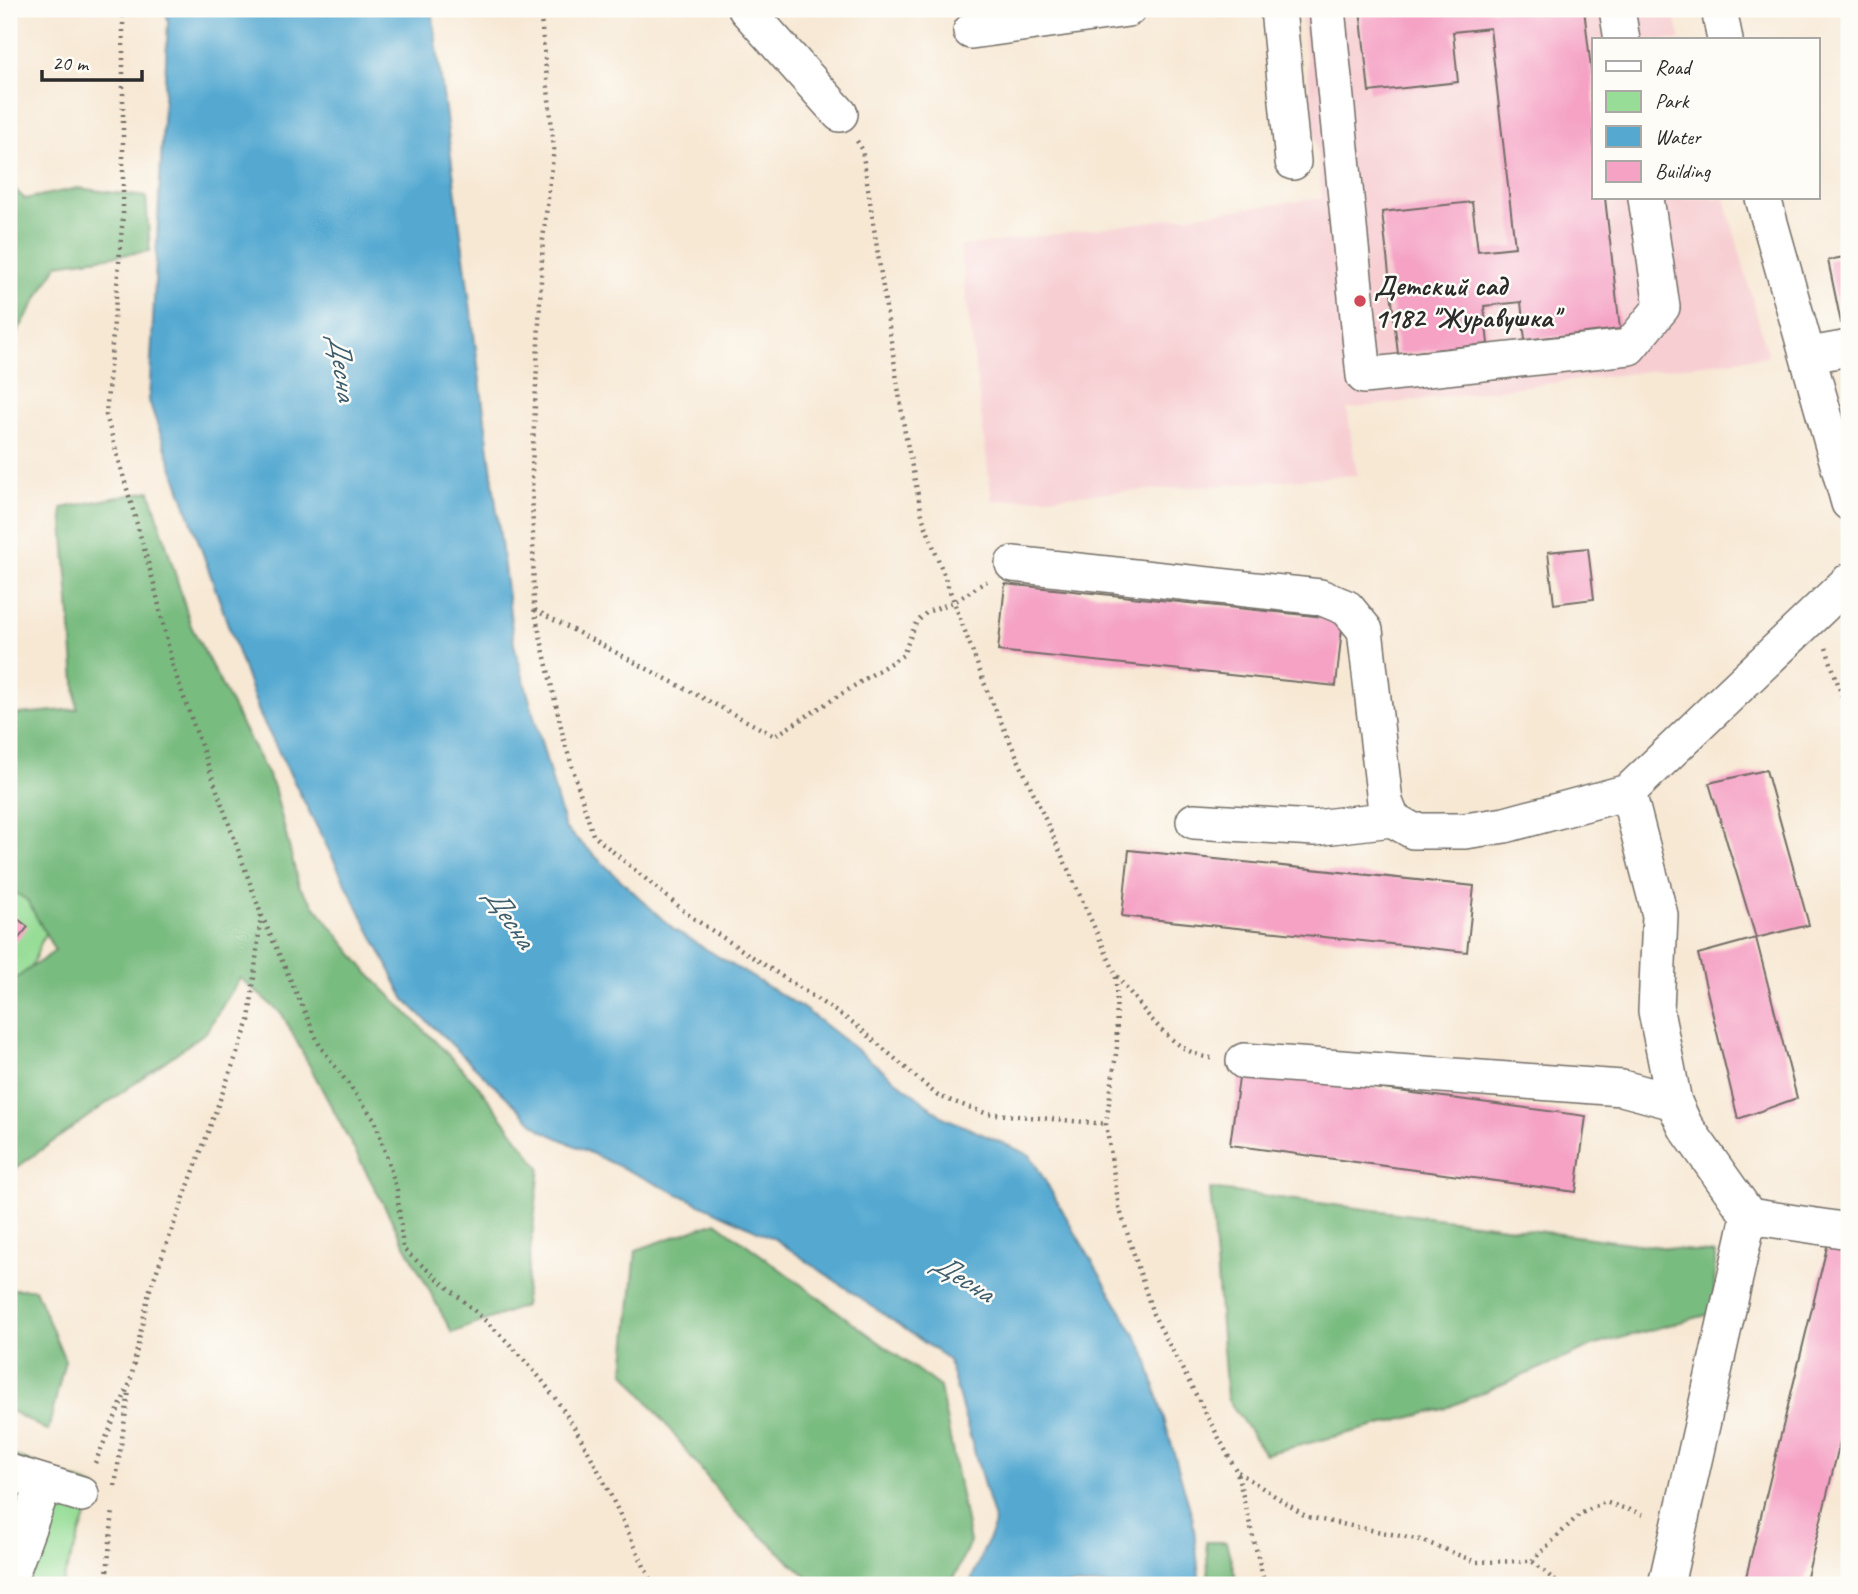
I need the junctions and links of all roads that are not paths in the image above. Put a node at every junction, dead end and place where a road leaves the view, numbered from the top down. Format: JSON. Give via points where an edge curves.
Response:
{"nodes":[{"id":1,"x":746,"y":9,"type":"edge"},
{"id":2,"x":1128,"y":9,"type":"edge"},
{"id":3,"x":1278,"y":9,"type":"edge"},
{"id":4,"x":1327,"y":9,"type":"edge"},
{"id":5,"x":1617,"y":9,"type":"edge"},
{"id":6,"x":1719,"y":9,"type":"edge"},
{"id":7,"x":971,"y":31,"type":"dead end"},
{"id":8,"x":1622,"y":38,"type":"edge"},
{"id":9,"x":1725,"y":38,"type":"edge"},
{"id":10,"x":840,"y":114,"type":"road end"},
{"id":11,"x":1293,"y":162,"type":"dead end"},
{"id":12,"x":1646,"y":200,"type":"edge"},
{"id":13,"x":1764,"y":200,"type":"edge"},
{"id":14,"x":1849,"y":348,"type":"edge"},
{"id":15,"x":1810,"y":355,"type":"junction"},
{"id":16,"x":1849,"y":503,"type":"edge"},
{"id":17,"x":1013,"y":564,"type":"road end"},
{"id":18,"x":1849,"y":581,"type":"edge"},
{"id":19,"x":1628,"y":792,"type":"junction"},
{"id":20,"x":1392,"y":820,"type":"junction"},
{"id":21,"x":1194,"y":821,"type":"dead end"},
{"id":22,"x":1244,"y":1061,"type":"road end"},
{"id":23,"x":1674,"y":1102,"type":"junction"},
{"id":24,"x":1749,"y":1216,"type":"junction"},
{"id":25,"x":1849,"y":1231,"type":"edge"},
{"id":26,"x":9,"y":1472,"type":"edge"},
{"id":27,"x":44,"y":1484,"type":"junction"},
{"id":28,"x":98,"y":1493,"type":"road end"},
{"id":29,"x":9,"y":1580,"type":"edge"},
{"id":30,"x":1665,"y":1585,"type":"edge"}],
"edges":[{"from":1,"to":10,"type":"street"},
{"from":2,"to":7,"type":"street"},
{"from":3,"to":11,"type":"street"},
{"from":4,"to":12,"type":"street","via":[[1364,376],[1629,348],[1662,307]]},
{"from":5,"to":8,"type":"street"},
{"from":6,"to":9,"type":"street"},
{"from":13,"to":15,"type":"street"},
{"from":14,"to":15,"type":"street"},
{"from":15,"to":16,"type":"street"},
{"from":17,"to":20,"type":"street","via":[[1320,597],[1347,608],[1365,630],[1385,802]]},
{"from":18,"to":19,"type":"street"},
{"from":19,"to":20,"type":"street","via":[[1465,831],[1413,831]]},
{"from":19,"to":23,"type":"street","via":[[1660,915],[1656,1011]]},
{"from":20,"to":21,"type":"street","via":[[1315,828]]},
{"from":22,"to":23,"type":"street","via":[[1622,1088]]},
{"from":23,"to":24,"type":"street","via":[[1685,1126]]},
{"from":24,"to":25,"type":"street"},
{"from":24,"to":30,"type":"street"},
{"from":26,"to":27,"type":"street"},
{"from":27,"to":28,"type":"street"},
{"from":27,"to":29,"type":"street"}]}
